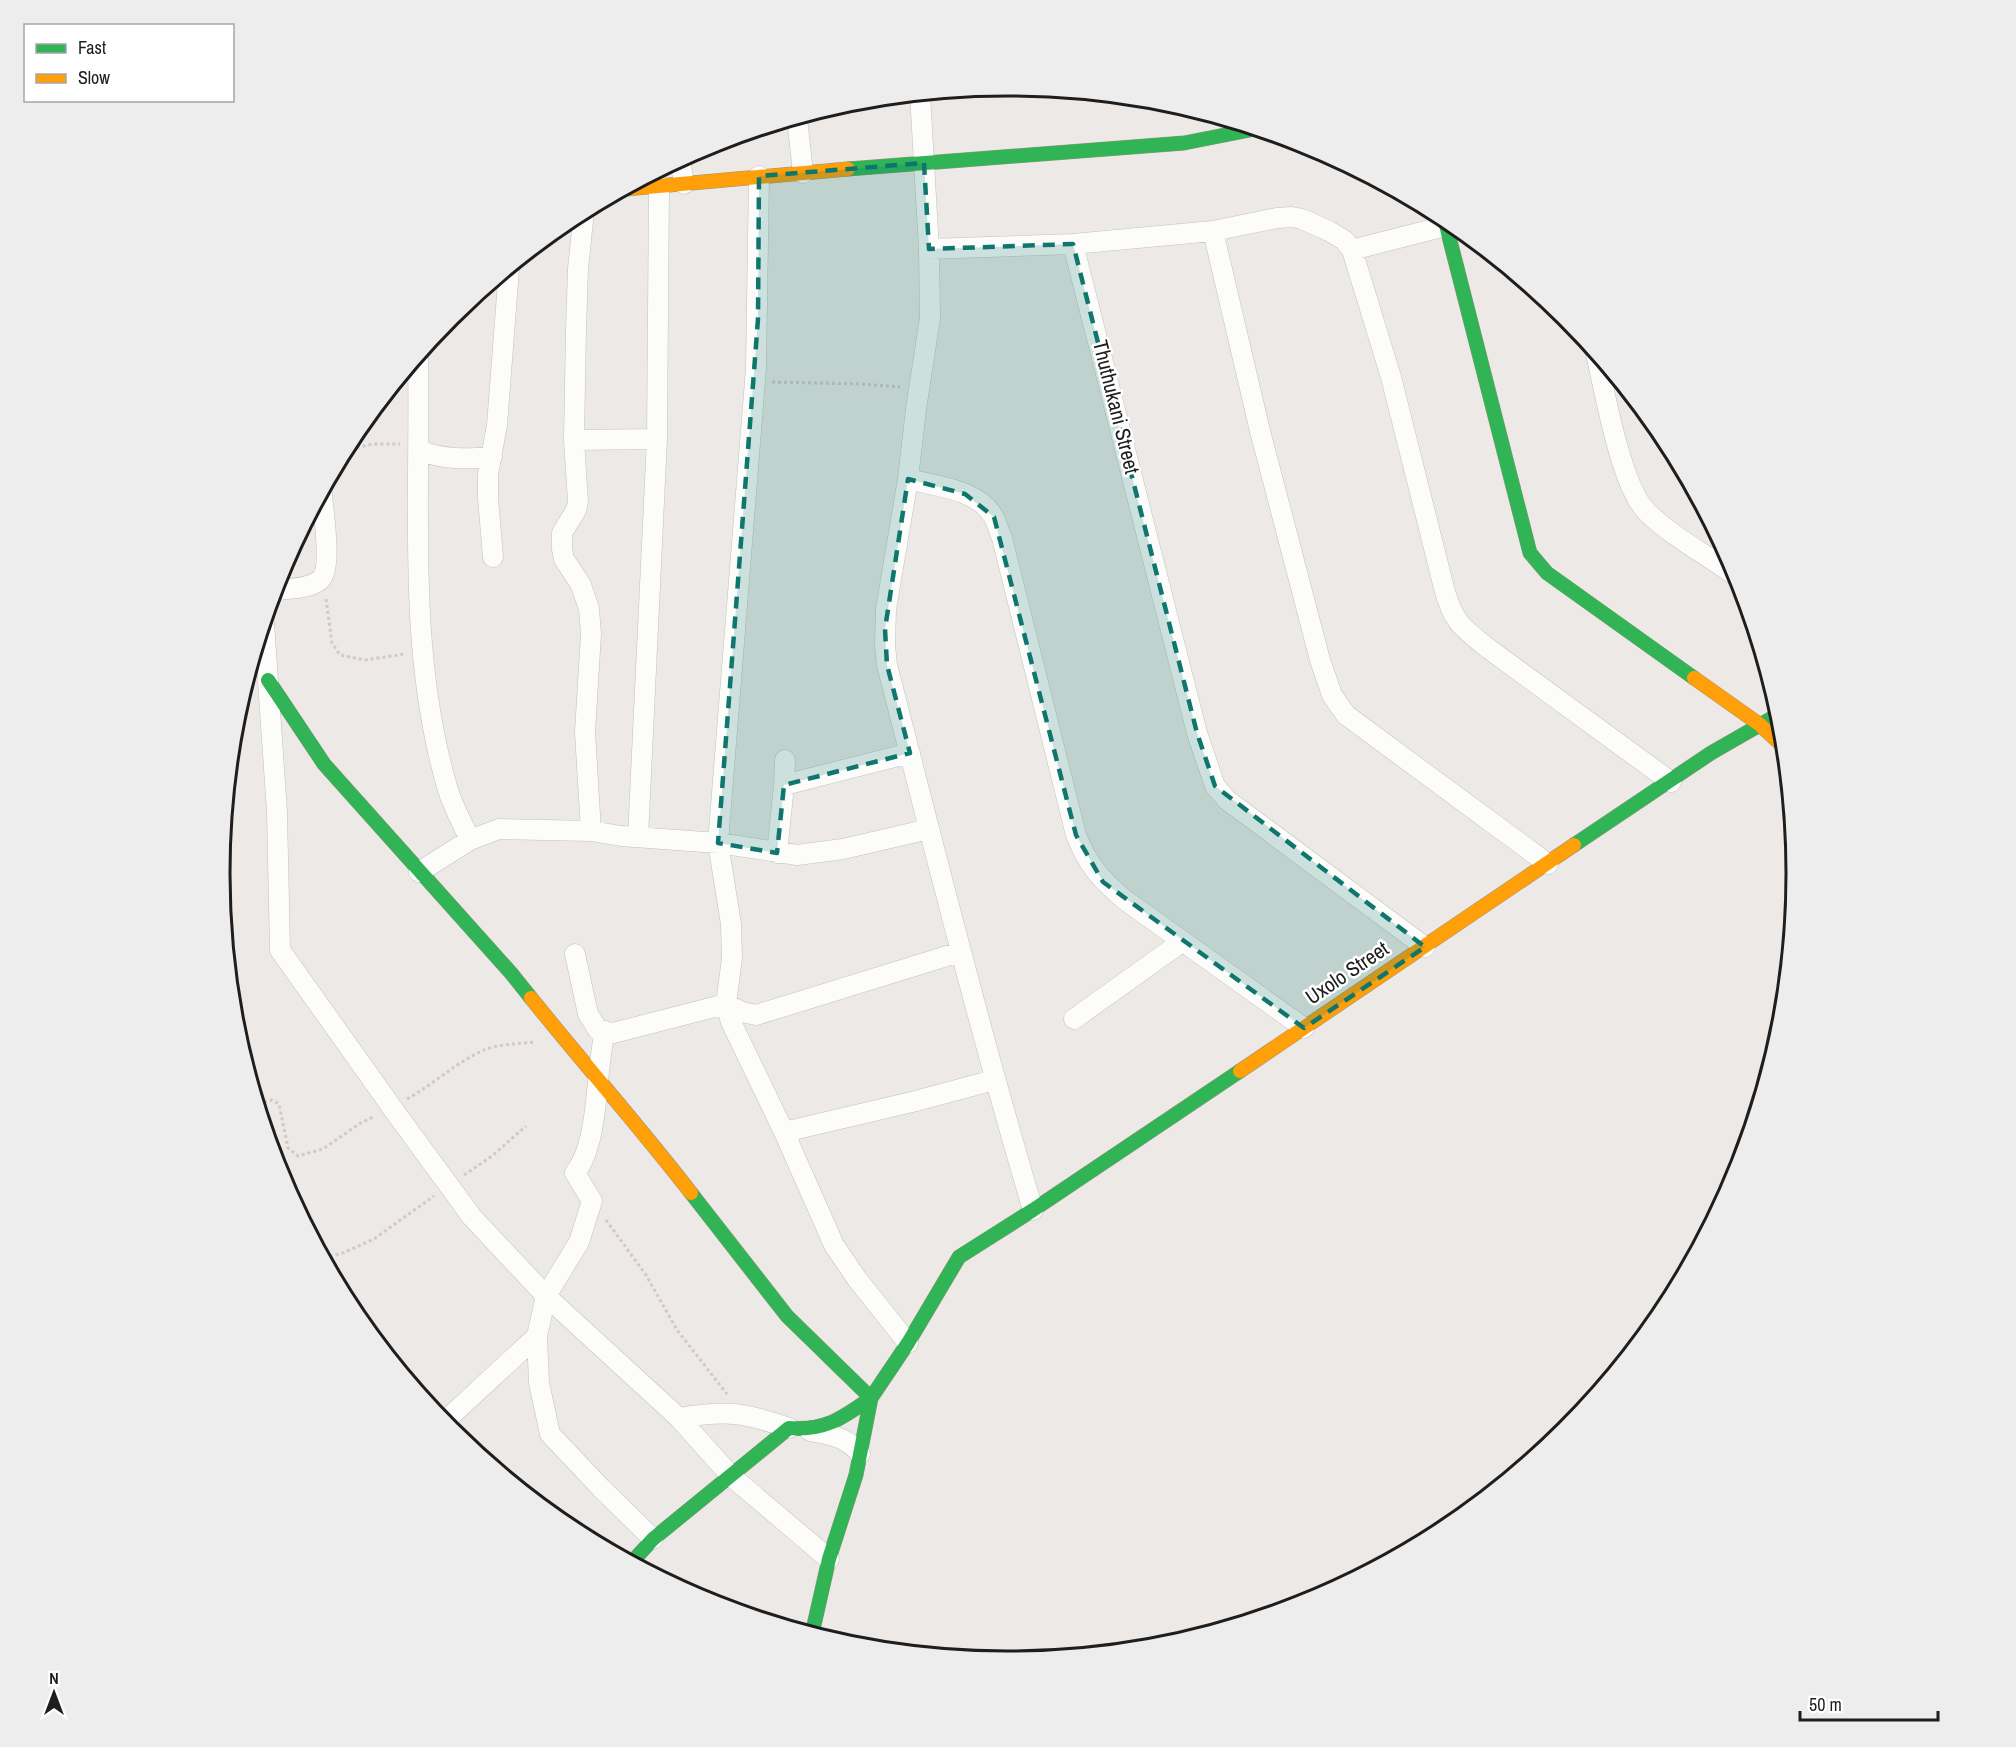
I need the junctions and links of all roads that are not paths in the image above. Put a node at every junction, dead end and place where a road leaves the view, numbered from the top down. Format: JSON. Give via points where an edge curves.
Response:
{"nodes":[{"id":1,"x":920,"y":102,"type":"edge"},
{"id":2,"x":798,"y":125,"type":"edge"},
{"id":3,"x":1241,"y":132,"type":"edge"},
{"id":4,"x":924,"y":163,"type":"junction"},
{"id":5,"x":681,"y":168,"type":"edge"},
{"id":6,"x":803,"y":173,"type":"junction"},
{"id":7,"x":759,"y":176,"type":"junction"},
{"id":8,"x":684,"y":184,"type":"junction"},
{"id":9,"x":659,"y":186,"type":"junction"},
{"id":10,"x":642,"y":188,"type":"edge"},
{"id":11,"x":583,"y":223,"type":"edge"},
{"id":12,"x":1438,"y":226,"type":"edge"},
{"id":13,"x":1213,"y":231,"type":"junction"},
{"id":14,"x":1451,"y":235,"type":"edge"},
{"id":15,"x":1073,"y":244,"type":"junction"},
{"id":16,"x":929,"y":249,"type":"junction"},
{"id":17,"x":1352,"y":250,"type":"junction"},
{"id":18,"x":508,"y":278,"type":"edge"},
{"id":19,"x":418,"y":367,"type":"edge"},
{"id":20,"x":1600,"y":369,"type":"edge"},
{"id":21,"x":657,"y":439,"type":"junction"},
{"id":22,"x":574,"y":440,"type":"junction"},
{"id":23,"x":419,"y":450,"type":"junction"},
{"id":24,"x":492,"y":457,"type":"junction"},
{"id":25,"x":908,"y":478,"type":"junction"},
{"id":26,"x":323,"y":508,"type":"edge"},
{"id":27,"x":494,"y":557,"type":"dead end"},
{"id":28,"x":1722,"y":566,"type":"edge"},
{"id":29,"x":285,"y":588,"type":"edge"},
{"id":30,"x":266,"y":645,"type":"edge"},
{"id":31,"x":268,"y":680,"type":"junction"},
{"id":32,"x":1770,"y":718,"type":"edge"},
{"id":33,"x":1759,"y":724,"type":"junction"},
{"id":34,"x":1773,"y":737,"type":"edge"},
{"id":35,"x":910,"y":753,"type":"junction"},
{"id":36,"x":785,"y":760,"type":"dead end"},
{"id":37,"x":1671,"y":782,"type":"junction"},
{"id":38,"x":784,"y":785,"type":"junction"},
{"id":39,"x":929,"y":829,"type":"junction"},
{"id":40,"x":591,"y":831,"type":"junction"},
{"id":41,"x":638,"y":837,"type":"junction"},
{"id":42,"x":471,"y":840,"type":"junction"},
{"id":43,"x":718,"y":843,"type":"junction"},
{"id":44,"x":777,"y":853,"type":"junction"},
{"id":45,"x":1548,"y":864,"type":"junction"},
{"id":46,"x":419,"y":872,"type":"junction"},
{"id":47,"x":1183,"y":941,"type":"junction"},
{"id":48,"x":1425,"y":947,"type":"junction"},
{"id":49,"x":960,"y":952,"type":"junction"},
{"id":50,"x":575,"y":954,"type":"dead end"},
{"id":51,"x":726,"y":1004,"type":"junction"},
{"id":52,"x":1074,"y":1019,"type":"dead end"},
{"id":53,"x":1304,"y":1028,"type":"junction"},
{"id":54,"x":605,"y":1031,"type":"junction"},
{"id":55,"x":598,"y":1080,"type":"junction"},
{"id":56,"x":994,"y":1080,"type":"junction"},
{"id":57,"x":784,"y":1132,"type":"junction"},
{"id":58,"x":1033,"y":1210,"type":"junction"},
{"id":59,"x":546,"y":1296,"type":"junction"},
{"id":60,"x":537,"y":1336,"type":"junction"},
{"id":61,"x":909,"y":1342,"type":"junction"},
{"id":62,"x":871,"y":1398,"type":"junction"},
{"id":63,"x":451,"y":1416,"type":"edge"},
{"id":64,"x":679,"y":1418,"type":"junction"},
{"id":65,"x":798,"y":1429,"type":"junction"},
{"id":66,"x":860,"y":1454,"type":"junction"},
{"id":67,"x":731,"y":1476,"type":"junction"},
{"id":68,"x":653,"y":1539,"type":"junction"},
{"id":69,"x":637,"y":1557,"type":"edge"},
{"id":70,"x":829,"y":1558,"type":"junction"},
{"id":71,"x":814,"y":1626,"type":"edge"}],
"edges":[{"from":1,"to":4,"type":"street"},
{"from":2,"to":6,"type":"street"},
{"from":3,"to":4,"type":"street","via":[[1184,143]]},
{"from":4,"to":6,"type":"street"},
{"from":4,"to":16,"type":"street"},
{"from":5,"to":8,"type":"street"},
{"from":6,"to":7,"type":"street"},
{"from":7,"to":8,"type":"street"},
{"from":7,"to":43,"type":"street","via":[[755,381]]},
{"from":8,"to":9,"type":"street"},
{"from":9,"to":10,"type":"street"},
{"from":9,"to":21,"type":"street"},
{"from":11,"to":22,"type":"street"},
{"from":12,"to":17,"type":"street"},
{"from":13,"to":15,"type":"street"},
{"from":13,"to":17,"type":"street","via":[[1292,217],[1329,231]]},
{"from":13,"to":45,"type":"street","via":[[1260,431],[1332,695],[1346,715]]},
{"from":14,"to":33,"type":"street","via":[[1530,553],[1547,573]]},
{"from":15,"to":16,"type":"street"},
{"from":15,"to":48,"type":"street","name":"Thuthukani Street","via":[[1197,733],[1215,786],[1227,800]]},
{"from":16,"to":25,"type":"street","via":[[930,318]]},
{"from":17,"to":37,"type":"street","via":[[1391,377],[1444,588],[1456,620],[1489,649]]},
{"from":18,"to":24,"type":"street"},
{"from":19,"to":23,"type":"street"},
{"from":20,"to":28,"type":"street","via":[[1620,456],[1636,499],[1666,528]]},
{"from":21,"to":22,"type":"street"},
{"from":21,"to":41,"type":"street"},
{"from":22,"to":40,"type":"street","via":[[578,502],[562,533],[562,549],[589,609],[585,732]]},
{"from":23,"to":24,"type":"street","via":[[431,456],[462,459]]},
{"from":23,"to":42,"type":"street","via":[[417,518],[422,651],[449,792]]},
{"from":24,"to":27,"type":"street","via":[[488,498]]},
{"from":25,"to":35,"type":"street","via":[[886,609],[885,646]]},
{"from":25,"to":47,"type":"street","via":[[965,494],[978,500],[994,517],[1076,835],[1085,857],[1103,882]]},
{"from":26,"to":29,"type":"street","via":[[326,572],[310,585]]},
{"from":30,"to":31,"type":"street"},
{"from":31,"to":46,"type":"street","via":[[324,764]]},
{"from":31,"to":59,"type":"street","via":[[277,812],[280,950],[472,1217]]},
{"from":32,"to":33,"type":"street","name":"Uxolo Street"},
{"from":33,"to":34,"type":"street"},
{"from":33,"to":37,"type":"street","name":"Uxolo Street"},
{"from":35,"to":38,"type":"street"},
{"from":35,"to":39,"type":"street"},
{"from":36,"to":38,"type":"street"},
{"from":37,"to":45,"type":"street","name":"Uxolo Street"},
{"from":38,"to":44,"type":"street"},
{"from":39,"to":44,"type":"street","via":[[814,854]]},
{"from":39,"to":49,"type":"street"},
{"from":40,"to":41,"type":"street"},
{"from":40,"to":42,"type":"street","via":[[499,829]]},
{"from":41,"to":43,"type":"street"},
{"from":42,"to":46,"type":"street"},
{"from":43,"to":44,"type":"street"},
{"from":43,"to":51,"type":"street","via":[[731,924],[732,958]]},
{"from":45,"to":48,"type":"street","name":"Uxolo Street"},
{"from":46,"to":55,"type":"street","via":[[477,933]]},
{"from":47,"to":52,"type":"street"},
{"from":47,"to":53,"type":"street"},
{"from":48,"to":53,"type":"street","name":"Uxolo Street"},
{"from":49,"to":51,"type":"street","via":[[756,1016]]},
{"from":49,"to":56,"type":"street"},
{"from":50,"to":54,"type":"street","via":[[588,1014],[598,1030]]},
{"from":51,"to":54,"type":"street","via":[[613,1033]]},
{"from":51,"to":57,"type":"street"},
{"from":53,"to":58,"type":"street","name":"Uxolo Street"},
{"from":54,"to":55,"type":"street"},
{"from":55,"to":59,"type":"street","via":[[588,1148],[575,1173],[592,1201],[579,1242]]},
{"from":55,"to":62,"type":"street","via":[[646,1135],[787,1316]]},
{"from":56,"to":57,"type":"street"},
{"from":56,"to":58,"type":"street"},
{"from":57,"to":61,"type":"street","via":[[834,1245]]},
{"from":58,"to":61,"type":"street","name":"Uxolo Street","via":[[959,1257]]},
{"from":59,"to":60,"type":"street"},
{"from":59,"to":64,"type":"street"},
{"from":60,"to":63,"type":"street"},
{"from":60,"to":68,"type":"street","via":[[539,1383],[550,1434]]},
{"from":61,"to":62,"type":"street"},
{"from":62,"to":65,"type":"street","via":[[830,1426]]},
{"from":62,"to":66,"type":"street"},
{"from":64,"to":65,"type":"street","via":[[709,1413],[743,1414]]},
{"from":64,"to":67,"type":"street"},
{"from":65,"to":66,"type":"street","via":[[833,1435],[853,1444]]},
{"from":65,"to":67,"type":"street"},
{"from":66,"to":70,"type":"street"},
{"from":67,"to":68,"type":"street"},
{"from":67,"to":70,"type":"street"},
{"from":68,"to":69,"type":"street"},
{"from":70,"to":71,"type":"street"}]}
